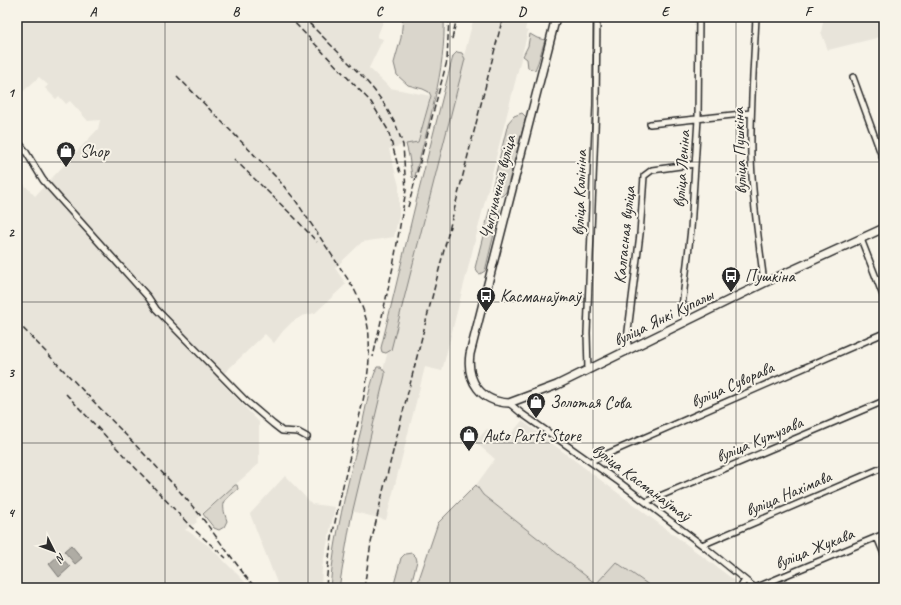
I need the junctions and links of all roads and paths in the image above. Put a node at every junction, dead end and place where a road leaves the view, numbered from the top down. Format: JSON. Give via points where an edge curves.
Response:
{"nodes":[{"id":1,"x":556,"y":17,"type":"edge"},
{"id":2,"x":597,"y":17,"type":"edge"},
{"id":3,"x":699,"y":17,"type":"edge"},
{"id":4,"x":756,"y":17,"type":"edge"},
{"id":5,"x":853,"y":77,"type":"dead end"},
{"id":6,"x":751,"y":112,"type":"junction"},
{"id":7,"x":698,"y":119,"type":"junction"},
{"id":8,"x":650,"y":124,"type":"dead end"},
{"id":9,"x":17,"y":140,"type":"edge"},
{"id":10,"x":884,"y":162,"type":"edge"},
{"id":11,"x":695,"y":164,"type":"junction"},
{"id":12,"x":884,"y":228,"type":"edge"},
{"id":13,"x":861,"y":239,"type":"junction"},
{"id":14,"x":764,"y":283,"type":"junction"},
{"id":15,"x":884,"y":298,"type":"edge"},
{"id":16,"x":685,"y":323,"type":"junction"},
{"id":17,"x":884,"y":333,"type":"edge"},
{"id":18,"x":629,"y":350,"type":"junction"},
{"id":19,"x":588,"y":370,"type":"junction"},
{"id":20,"x":884,"y":401,"type":"edge"},
{"id":21,"x":509,"y":403,"type":"junction"},
{"id":22,"x":307,"y":437,"type":"dead end"},
{"id":23,"x":591,"y":461,"type":"junction"},
{"id":24,"x":884,"y":467,"type":"edge"},
{"id":25,"x":646,"y":502,"type":"junction"},
{"id":26,"x":884,"y":534,"type":"edge"},
{"id":27,"x":877,"y":537,"type":"junction"},
{"id":28,"x":702,"y":545,"type":"junction"},
{"id":29,"x":884,"y":554,"type":"edge"},
{"id":30,"x":746,"y":580,"type":"junction"},
{"id":31,"x":740,"y":588,"type":"edge"},
{"id":32,"x":755,"y":588,"type":"edge"}],
"edges":[{"from":1,"to":21,"type":"street","name":"Чыгуначная вуліца","via":[[470,354],[471,378],[478,390],[501,403]]},
{"from":2,"to":19,"type":"street","name":"вуліца Калініна","via":[[597,99],[587,333]]},
{"from":3,"to":7,"type":"street","name":"вуліца Леніна"},
{"from":4,"to":6,"type":"street","name":"вуліца Пушкіна"},
{"from":5,"to":10,"type":"street"},
{"from":6,"to":7,"type":"street"},
{"from":6,"to":14,"type":"street","name":"вуліца Пушкіна","via":[[755,212]]},
{"from":7,"to":8,"type":"street"},
{"from":7,"to":11,"type":"street","name":"вуліца Леніна"},
{"from":9,"to":22,"type":"street","via":[[47,185],[209,365],[246,402],[282,431],[298,432]]},
{"from":11,"to":16,"type":"street","name":"вуліца Леніна","via":[[682,307]]},
{"from":11,"to":18,"type":"street","name":"Калгасная вуліца","via":[[652,170],[644,176],[640,234],[627,339]]},
{"from":12,"to":13,"type":"street","name":"вуліца Янкі Купалы"},
{"from":13,"to":14,"type":"street","name":"вуліца Янкі Купалы"},
{"from":13,"to":15,"type":"street"},
{"from":14,"to":16,"type":"street","name":"вуліца Янкі Купалы"},
{"from":16,"to":18,"type":"street","name":"вуліца Янкі Купалы"},
{"from":17,"to":23,"type":"street","name":"вуліца Суворава"},
{"from":18,"to":19,"type":"street","name":"вуліца Янкі Купалы"},
{"from":19,"to":21,"type":"street","name":"вуліца Янкі Купалы"},
{"from":20,"to":25,"type":"street","name":"вуліца Кутузава"},
{"from":21,"to":23,"type":"street","name":"вуліца Касманаўтаў"},
{"from":23,"to":25,"type":"street","name":"вуліца Касманаўтаў"},
{"from":24,"to":28,"type":"street","name":"вуліца Нахімава"},
{"from":25,"to":28,"type":"street","name":"вуліца Касманаўтаў"},
{"from":26,"to":27,"type":"street","name":"вуліца Жукава"},
{"from":27,"to":29,"type":"street"},
{"from":27,"to":32,"type":"street","name":"вуліца Жукава"},
{"from":28,"to":30,"type":"street","name":"вуліца Касманаўтаў"},
{"from":30,"to":31,"type":"street"},
{"from":30,"to":32,"type":"street","name":"вуліца Касманаўтаў"}]}
